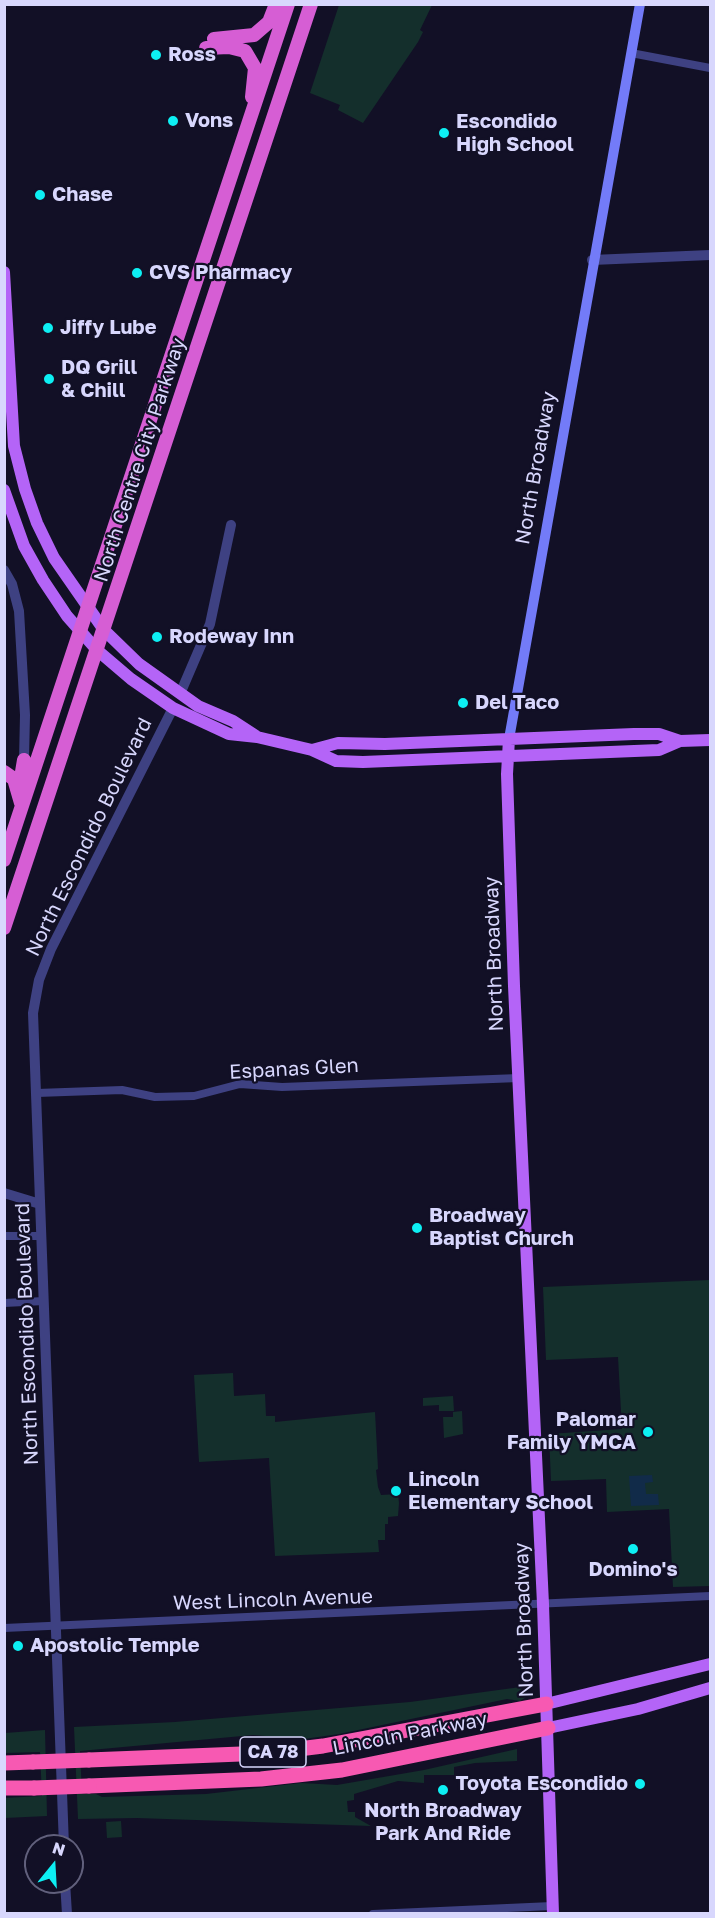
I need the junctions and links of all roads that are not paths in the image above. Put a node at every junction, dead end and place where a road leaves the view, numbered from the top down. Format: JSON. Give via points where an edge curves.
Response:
{"nodes":[{"id":1,"x":276,"y":4,"type":"edge"},
{"id":2,"x":288,"y":4,"type":"edge"},
{"id":3,"x":311,"y":4,"type":"edge"},
{"id":4,"x":640,"y":4,"type":"edge"},
{"id":5,"x":631,"y":53,"type":"junction"},
{"id":6,"x":711,"y":68,"type":"edge"},
{"id":7,"x":251,"y":119,"type":"junction"},
{"id":8,"x":711,"y":255,"type":"edge"},
{"id":9,"x":592,"y":260,"type":"junction"},
{"id":10,"x":4,"y":272,"type":"edge"},
{"id":11,"x":5,"y":497,"type":"edge"},
{"id":12,"x":231,"y":525,"type":"dead end"},
{"id":13,"x":4,"y":570,"type":"edge"},
{"id":14,"x":87,"y":609,"type":"junction"},
{"id":15,"x":104,"y":630,"type":"junction"},
{"id":16,"x":80,"y":631,"type":"junction"},
{"id":17,"x":97,"y":650,"type":"junction"},
{"id":18,"x":180,"y":694,"type":"junction"},
{"id":19,"x":173,"y":708,"type":"junction"},
{"id":20,"x":257,"y":737,"type":"junction"},
{"id":21,"x":509,"y":739,"type":"junction"},
{"id":22,"x":711,"y":740,"type":"edge"},
{"id":23,"x":680,"y":741,"type":"junction"},
{"id":24,"x":312,"y":750,"type":"junction"},
{"id":25,"x":508,"y":757,"type":"junction"},
{"id":26,"x":24,"y":760,"type":"joint"},
{"id":27,"x":4,"y":772,"type":"edge"},
{"id":28,"x":19,"y":790,"type":"junction"},
{"id":29,"x":21,"y":806,"type":"junction"},
{"id":30,"x":4,"y":860,"type":"edge"},
{"id":31,"x":4,"y":928,"type":"edge"},
{"id":32,"x":519,"y":1078,"type":"junction"},
{"id":33,"x":37,"y":1094,"type":"junction"},
{"id":34,"x":4,"y":1192,"type":"edge"},
{"id":35,"x":40,"y":1204,"type":"junction"},
{"id":36,"x":4,"y":1236,"type":"edge"},
{"id":37,"x":42,"y":1236,"type":"junction"},
{"id":38,"x":44,"y":1301,"type":"junction"},
{"id":39,"x":4,"y":1303,"type":"edge"},
{"id":40,"x":711,"y":1596,"type":"edge"},
{"id":41,"x":543,"y":1604,"type":"junction"},
{"id":42,"x":56,"y":1626,"type":"junction"},
{"id":43,"x":4,"y":1628,"type":"edge"},
{"id":44,"x":711,"y":1664,"type":"edge"},
{"id":45,"x":711,"y":1688,"type":"edge"},
{"id":46,"x":546,"y":1704,"type":"junction"},
{"id":47,"x":548,"y":1728,"type":"junction"},
{"id":48,"x":4,"y":1763,"type":"edge"},
{"id":49,"x":4,"y":1788,"type":"edge"},
{"id":50,"x":64,"y":1834,"type":"edge"},
{"id":51,"x":66,"y":1894,"type":"edge"},
{"id":52,"x":553,"y":1910,"type":"edge"},
{"id":53,"x":67,"y":1914,"type":"edge"},
{"id":54,"x":373,"y":1914,"type":"edge"}],
"edges":[{"from":1,"to":7,"type":"highway","via":[[269,22],[254,35],[206,44],[238,48],[251,59],[255,68]]},
{"from":2,"to":7,"type":"highway","name":"North Centre City Parkway"},
{"from":3,"to":15,"type":"highway","name":"North Centre City Parkway"},
{"from":4,"to":5,"type":"main road","name":"North Broadway"},
{"from":5,"to":6,"type":"street"},
{"from":5,"to":9,"type":"main road","name":"North Broadway"},
{"from":7,"to":14,"type":"highway","name":"North Centre City Parkway"},
{"from":8,"to":9,"type":"street"},
{"from":9,"to":21,"type":"main road","name":"North Broadway"},
{"from":10,"to":14,"type":"main road","via":[[11,422],[20,470],[45,541]]},
{"from":11,"to":16,"type":"main road","via":[[38,573]]},
{"from":12,"to":18,"type":"street","via":[[209,627]]},
{"from":13,"to":26,"type":"street","via":[[19,611]]},
{"from":14,"to":15,"type":"main road"},
{"from":14,"to":16,"type":"highway","name":"North Centre City Parkway"},
{"from":15,"to":17,"type":"highway","name":"North Centre City Parkway"},
{"from":15,"to":18,"type":"main road","via":[[139,664]]},
{"from":16,"to":17,"type":"main road"},
{"from":16,"to":29,"type":"highway","name":"North Centre City Parkway"},
{"from":17,"to":19,"type":"main road"},
{"from":17,"to":31,"type":"highway","name":"North Centre City Parkway"},
{"from":18,"to":20,"type":"main road"},
{"from":19,"to":20,"type":"main road","via":[[229,734]]},
{"from":19,"to":33,"type":"street","name":"North Escondido Boulevard","via":[[39,980],[33,1013]]},
{"from":20,"to":24,"type":"main road"},
{"from":21,"to":23,"type":"main road","via":[[658,734]]},
{"from":21,"to":24,"type":"main road","via":[[338,743]]},
{"from":21,"to":25,"type":"main road","name":"North Broadway"},
{"from":22,"to":23,"type":"main road"},
{"from":23,"to":25,"type":"main road","via":[[659,750]]},
{"from":24,"to":25,"type":"main road","via":[[336,761],[363,762]]},
{"from":25,"to":32,"type":"main road","name":"North Broadway"},
{"from":26,"to":28,"type":"highway"},
{"from":27,"to":28,"type":"highway","via":[[14,779]]},
{"from":28,"to":29,"type":"highway"},
{"from":29,"to":30,"type":"highway","name":"North Centre City Parkway"},
{"from":32,"to":33,"type":"street","name":"Espanas Glen","via":[[282,1087],[240,1084],[194,1096],[164,1097],[122,1090]]},
{"from":32,"to":41,"type":"main road","name":"North Broadway"},
{"from":33,"to":35,"type":"street","name":"North Escondido Boulevard"},
{"from":34,"to":35,"type":"street"},
{"from":35,"to":37,"type":"street","name":"North Escondido Boulevard"},
{"from":36,"to":37,"type":"street"},
{"from":37,"to":38,"type":"street","name":"North Escondido Boulevard"},
{"from":38,"to":39,"type":"street"},
{"from":38,"to":42,"type":"street","name":"North Escondido Boulevard"},
{"from":40,"to":41,"type":"street","name":"West Lincoln Avenue"},
{"from":41,"to":42,"type":"street","name":"West Lincoln Avenue"},
{"from":41,"to":46,"type":"main road","name":"North Broadway"},
{"from":42,"to":43,"type":"street","name":"West Lincoln Avenue"},
{"from":42,"to":50,"type":"street","name":"North Escondido Boulevard"},
{"from":44,"to":46,"type":"main road","name":"Lincoln Parkway"},
{"from":45,"to":47,"type":"main road","name":"Lincoln Parkway"},
{"from":46,"to":47,"type":"main road","name":"North Broadway"},
{"from":46,"to":48,"type":"highway","name":"Lincoln Parkway","number":"CA 78","bridge":true,"via":[[266,1753]]},
{"from":47,"to":49,"type":"highway","name":"Lincoln Parkway","number":"CA 78","bridge":true,"via":[[342,1770],[261,1779]]},
{"from":47,"to":52,"type":"main road","name":"North Broadway"},
{"from":51,"to":53,"type":"street"},
{"from":52,"to":54,"type":"street"}]}
